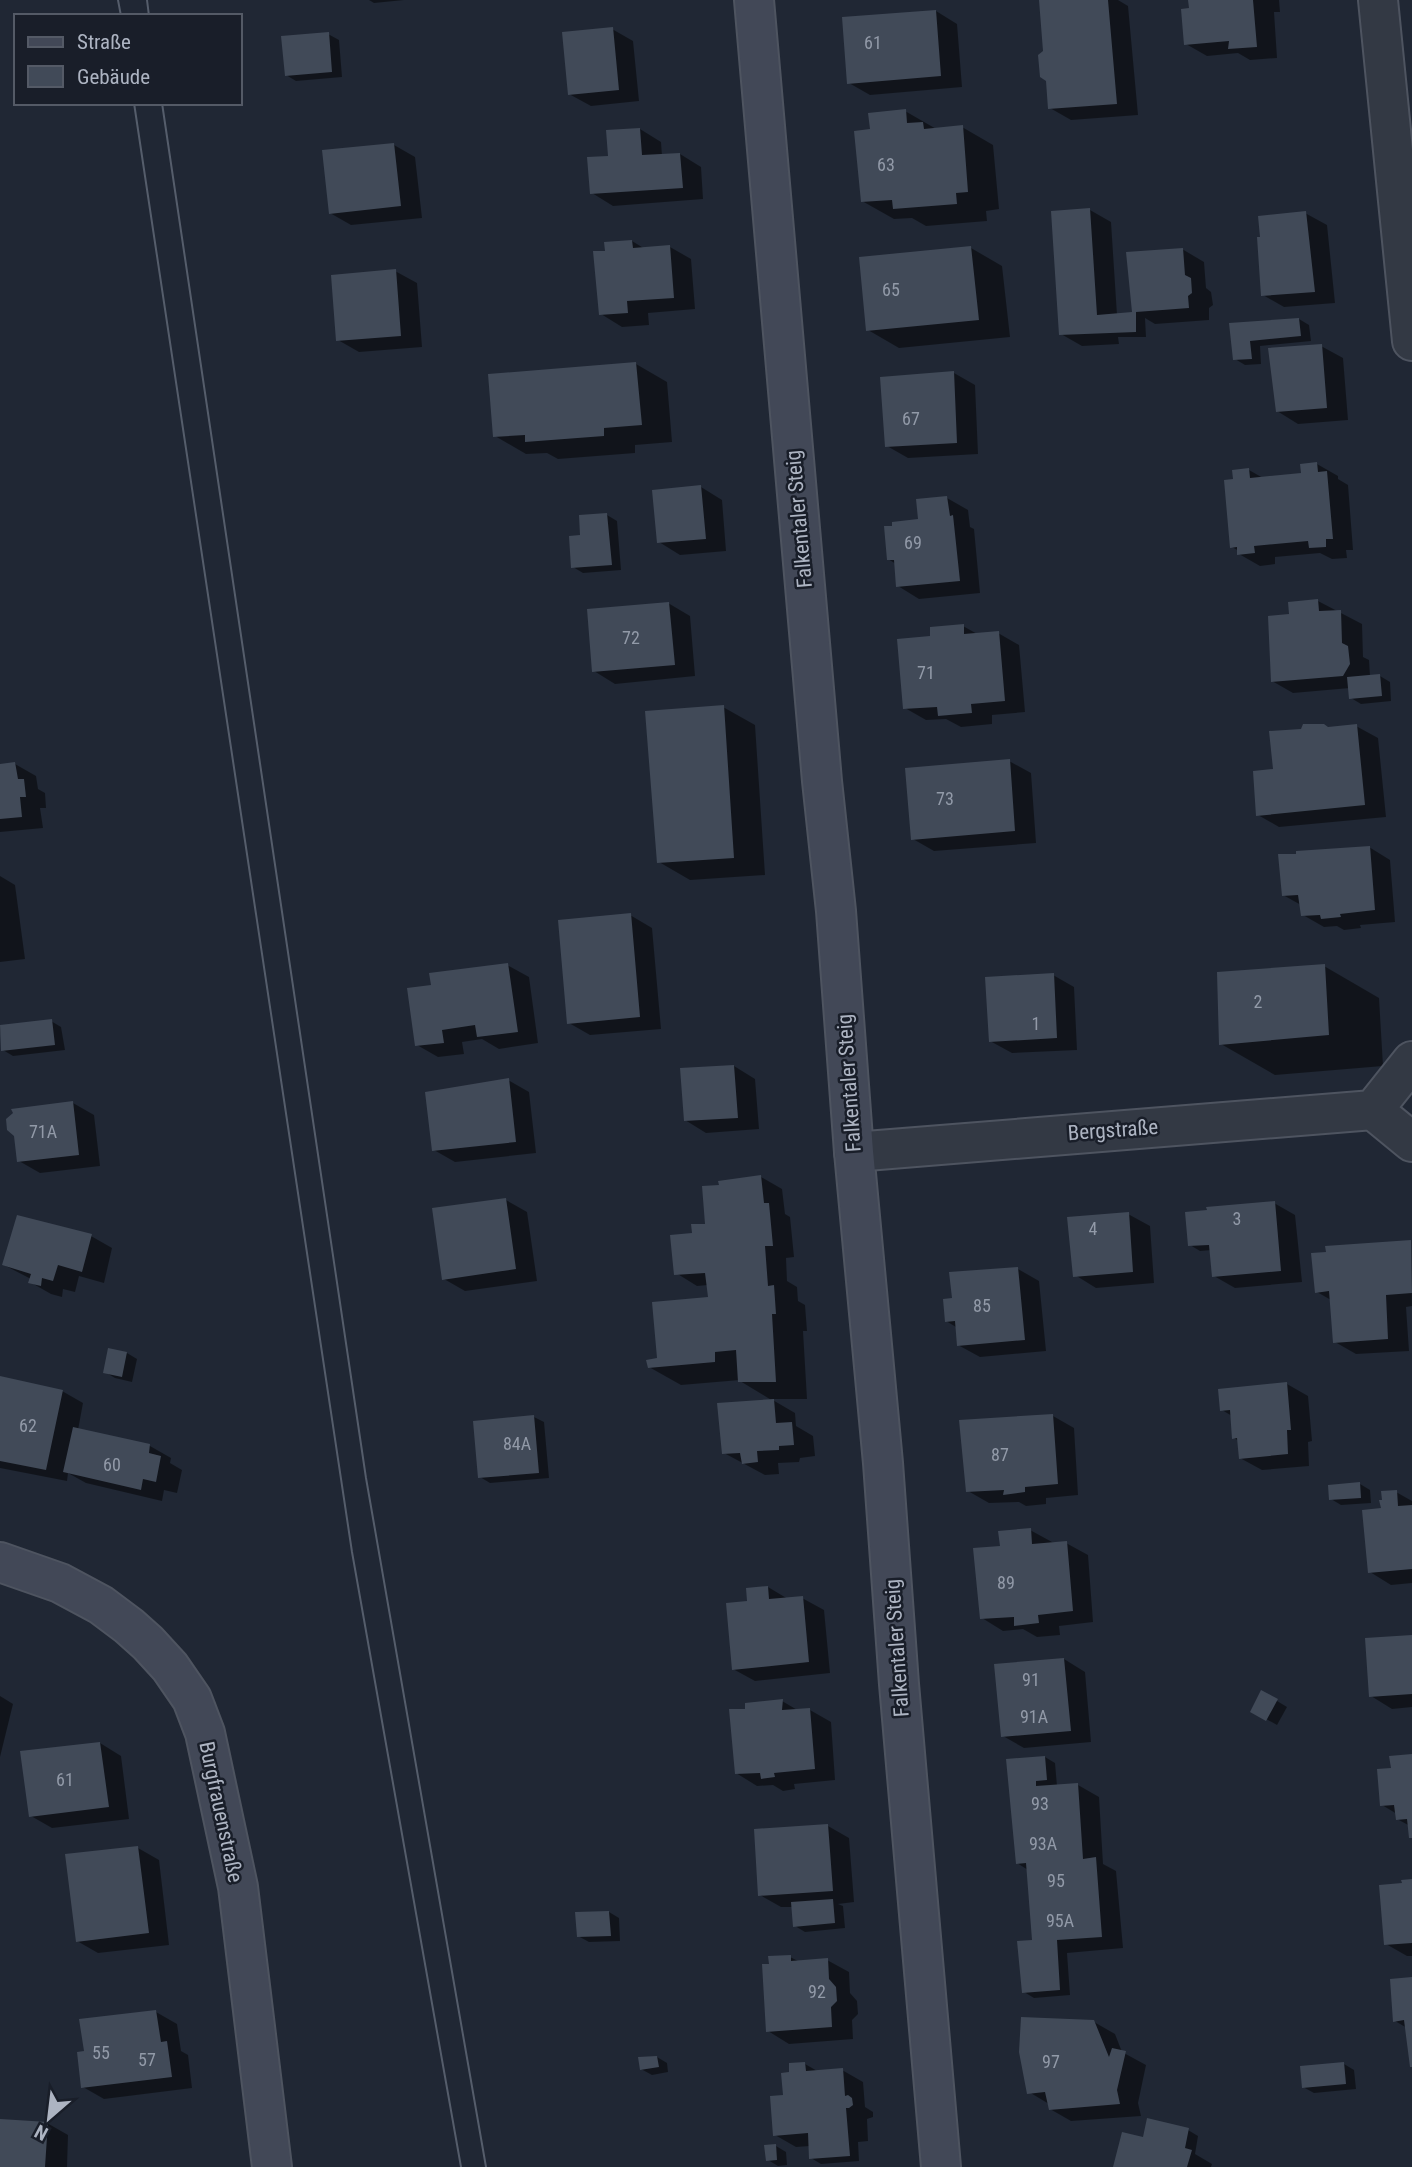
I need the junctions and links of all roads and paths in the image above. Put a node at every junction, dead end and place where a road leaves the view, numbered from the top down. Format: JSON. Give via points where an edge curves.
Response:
{"nodes":[{"id":1,"x":754,"y":0,"type":"edge"},
{"id":2,"x":1378,"y":0,"type":"edge"},
{"id":3,"x":1412,"y":341,"type":"edge"},
{"id":4,"x":1412,"y":1061,"type":"edge"},
{"id":5,"x":1373,"y":1110,"type":"junction"},
{"id":6,"x":1412,"y":1142,"type":"edge"},
{"id":7,"x":854,"y":1152,"type":"junction"},
{"id":8,"x":0,"y":1562,"type":"edge"},
{"id":9,"x":272,"y":2167,"type":"edge"},
{"id":10,"x":941,"y":2167,"type":"edge"}],
"edges":[{"from":1,"to":7,"type":"street","name":"Falkentaler Steig"},
{"from":2,"to":3,"type":"street"},
{"from":4,"to":5,"type":"street"},
{"from":5,"to":6,"type":"street"},
{"from":5,"to":7,"type":"street","name":"Bergstraße"},
{"from":7,"to":10,"type":"street","name":"Falkentaler Steig"},
{"from":8,"to":9,"type":"street","name":"Burgfrauenstraße","via":[[60,1583],[130,1626],[170,1667],[192,1699],[205,1733],[238,1887]]}]}
